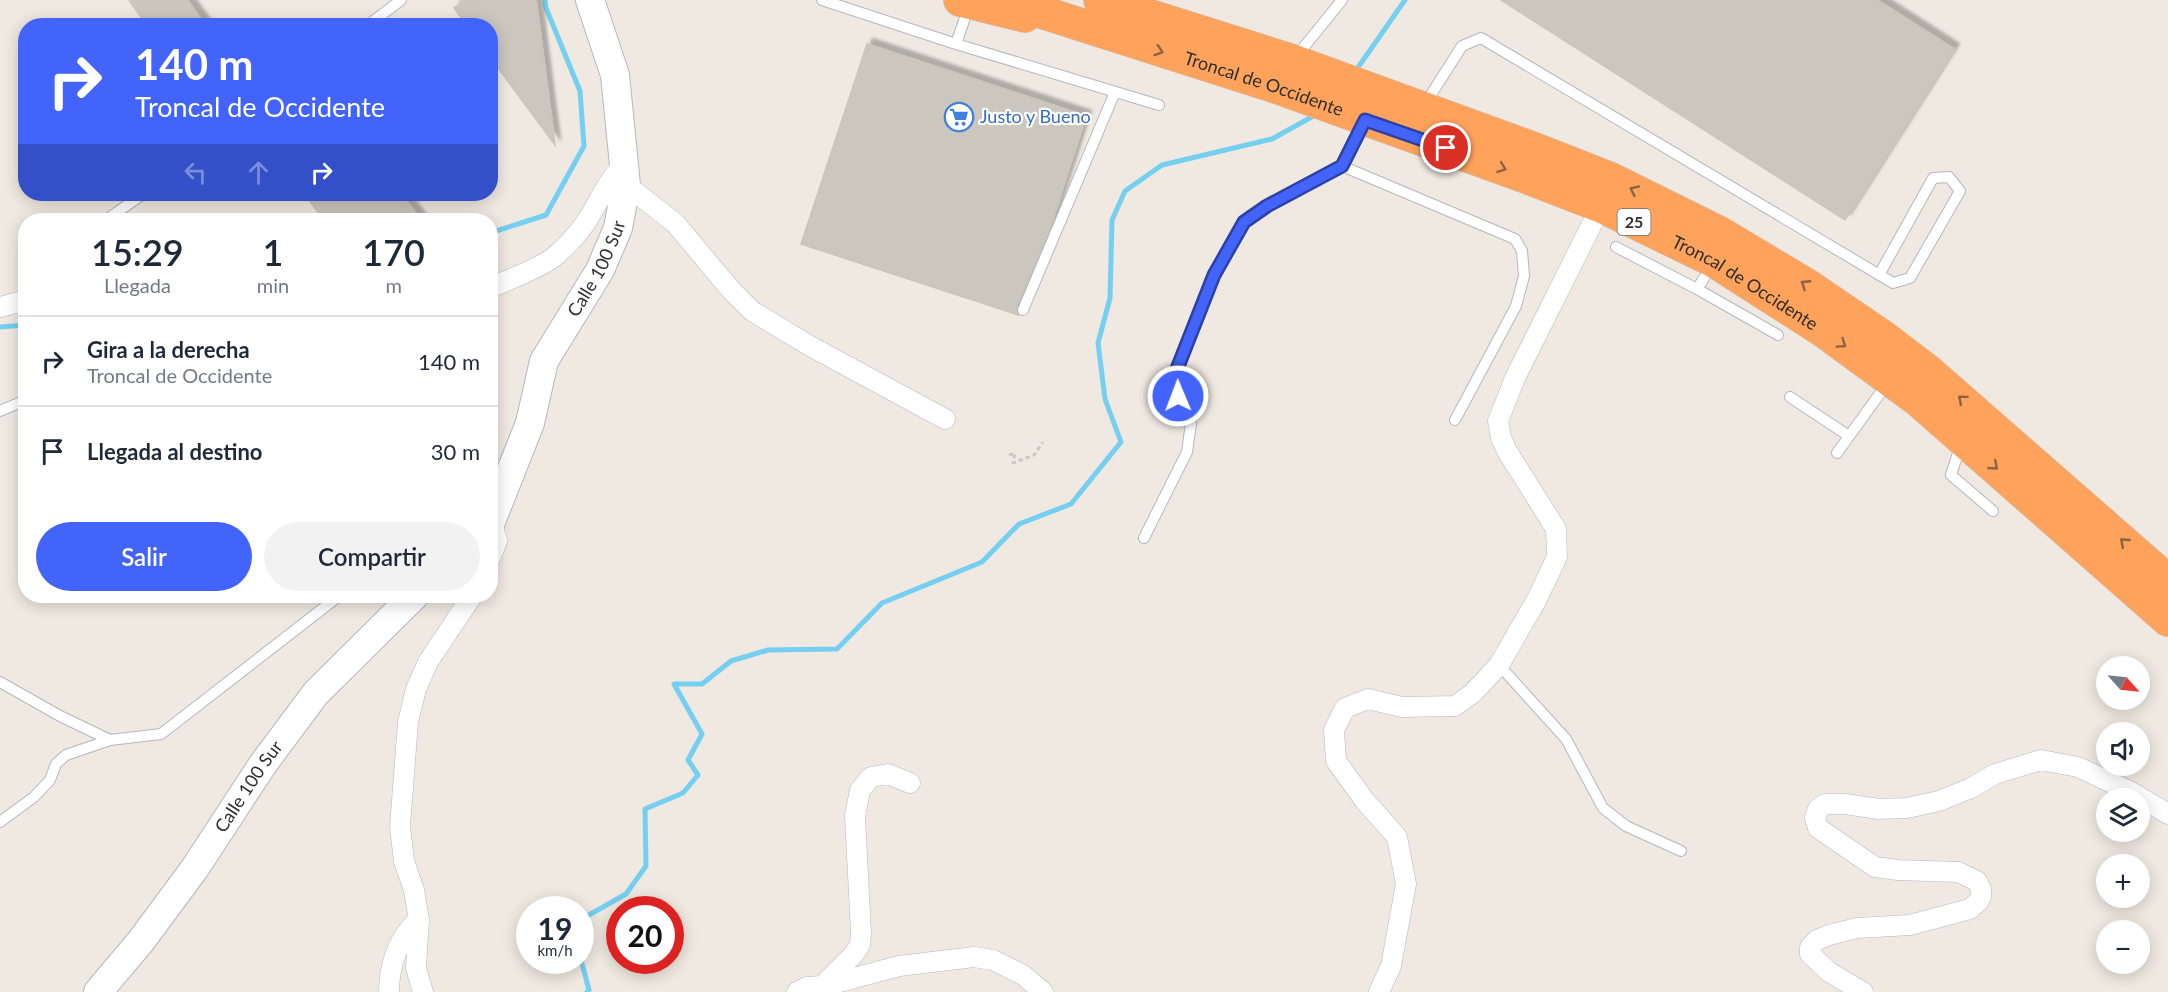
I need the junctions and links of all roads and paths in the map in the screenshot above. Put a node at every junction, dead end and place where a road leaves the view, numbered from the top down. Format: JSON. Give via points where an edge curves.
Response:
{"nodes":[{"id":1,"x":401,"y":0,"type":"edge"},
{"id":2,"x":590,"y":0,"type":"edge"},
{"id":3,"x":822,"y":0,"type":"edge"},
{"id":4,"x":1004,"y":0,"type":"edge"},
{"id":5,"x":1100,"y":0,"type":"edge"},
{"id":6,"x":1342,"y":0,"type":"edge"},
{"id":7,"x":965,"y":1,"type":"edge"},
{"id":8,"x":377,"y":18,"type":"edge"},
{"id":9,"x":1113,"y":36,"type":"junction"},
{"id":10,"x":956,"y":44,"type":"junction"},
{"id":11,"x":1293,"y":61,"type":"junction"},
{"id":12,"x":1115,"y":92,"type":"junction"},
{"id":13,"x":1159,"y":105,"type":"dead end"},
{"id":14,"x":1422,"y":108,"type":"junction"},
{"id":15,"x":1365,"y":120,"type":"junction"},
{"id":16,"x":1342,"y":166,"type":"junction"},
{"id":17,"x":625,"y":174,"type":"junction"},
{"id":18,"x":133,"y":201,"type":"edge"},
{"id":19,"x":1601,"y":206,"type":"junction"},
{"id":20,"x":116,"y":213,"type":"edge"},
{"id":21,"x":1616,"y":247,"type":"dead end"},
{"id":22,"x":1714,"y":261,"type":"junction"},
{"id":23,"x":1879,"y":275,"type":"junction"},
{"id":24,"x":498,"y":284,"type":"edge"},
{"id":25,"x":1697,"y":289,"type":"junction"},
{"id":26,"x":18,"y":302,"type":"edge"},
{"id":27,"x":0,"y":307,"type":"edge"},
{"id":28,"x":1023,"y":310,"type":"dead end"},
{"id":29,"x":1778,"y":335,"type":"dead end"},
{"id":30,"x":1891,"y":378,"type":"junction"},
{"id":31,"x":1790,"y":397,"type":"dead end"},
{"id":32,"x":18,"y":403,"type":"edge"},
{"id":33,"x":0,"y":411,"type":"edge"},
{"id":34,"x":945,"y":419,"type":"dead end"},
{"id":35,"x":1455,"y":420,"type":"dead end"},
{"id":36,"x":1849,"y":436,"type":"junction"},
{"id":37,"x":1043,"y":442,"type":"dead end"},
{"id":38,"x":1968,"y":443,"type":"junction"},
{"id":39,"x":1837,"y":453,"type":"dead end"},
{"id":40,"x":1009,"y":455,"type":"dead end"},
{"id":41,"x":498,"y":505,"type":"edge"},
{"id":42,"x":1993,"y":511,"type":"dead end"},
{"id":43,"x":1144,"y":538,"type":"dead end"},
{"id":44,"x":2168,"y":581,"type":"edge"},
{"id":45,"x":330,"y":603,"type":"edge"},
{"id":46,"x":407,"y":603,"type":"edge"},
{"id":47,"x":467,"y":603,"type":"edge"},
{"id":48,"x":2168,"y":620,"type":"edge"},
{"id":49,"x":1499,"y":665,"type":"junction"},
{"id":50,"x":0,"y":682,"type":"edge"},
{"id":51,"x":110,"y":740,"type":"junction"},
{"id":52,"x":910,"y":783,"type":"dead end"},
{"id":53,"x":2168,"y":814,"type":"edge"},
{"id":54,"x":0,"y":822,"type":"edge"},
{"id":55,"x":1681,"y":851,"type":"dead end"},
{"id":56,"x":419,"y":920,"type":"junction"},
{"id":57,"x":818,"y":989,"type":"edge"},
{"id":58,"x":98,"y":992,"type":"edge"},
{"id":59,"x":389,"y":992,"type":"edge"},
{"id":60,"x":423,"y":992,"type":"edge"},
{"id":61,"x":797,"y":992,"type":"edge"},
{"id":62,"x":1043,"y":992,"type":"edge"},
{"id":63,"x":1379,"y":992,"type":"edge"},
{"id":64,"x":1863,"y":992,"type":"edge"}],
"edges":[{"from":1,"to":8,"type":"lane"},
{"from":2,"to":17,"type":"street","name":"Calle 100 Sur","via":[[615,75]]},
{"from":3,"to":10,"type":"lane"},
{"from":4,"to":9,"type":"highway","name":"Troncal de Occidente","number":"25"},
{"from":5,"to":11,"type":"highway","name":"Troncal de Occidente","number":"25"},
{"from":6,"to":11,"type":"lane"},
{"from":7,"to":9,"type":"highway"},
{"from":7,"to":10,"type":"lane"},
{"from":9,"to":15,"type":"highway","name":"Troncal de Occidente","number":"25","one_way":true},
{"from":10,"to":12,"type":"lane"},
{"from":11,"to":14,"type":"highway","name":"Troncal de Occidente","number":"25"},
{"from":12,"to":13,"type":"lane"},
{"from":12,"to":28,"type":"lane"},
{"from":14,"to":23,"type":"lane","via":[[1462,46],[1481,38]]},
{"from":44,"to":14,"type":"highway","name":"Troncal de Occidente","number":"25","one_way":true,"via":[[1928,371],[1807,285],[1720,233],[1609,178]]},
{"from":15,"to":16,"type":"lane"},
{"from":15,"to":19,"type":"highway","name":"Troncal de Occidente","number":"25","one_way":true},
{"from":16,"to":35,"type":"lane","via":[[1515,239],[1522,251],[1524,276],[1516,306]]},
{"from":16,"to":43,"type":"lane","via":[[1244,222],[1214,275],[1175,374],[1178,396],[1191,423],[1187,452]]},
{"from":17,"to":24,"type":"street","via":[[610,179],[586,222],[552,258]]},
{"from":17,"to":34,"type":"street","via":[[675,223],[752,311]]},
{"from":17,"to":41,"type":"street","name":"Calle 100 Sur","via":[[618,228],[610,250],[544,361],[530,423]]},
{"from":18,"to":20,"type":"lane"},
{"from":19,"to":22,"type":"highway","name":"Troncal de Occidente","number":"25"},
{"from":19,"to":49,"type":"street","via":[[1515,378],[1498,421],[1507,451],[1556,529],[1557,557]]},
{"from":21,"to":25,"type":"lane"},
{"from":22,"to":25,"type":"lane"},
{"from":22,"to":30,"type":"highway","name":"Troncal de Occidente","number":"25","one_way":true},
{"from":23,"to":23,"type":"lane","via":[[1893,284],[1910,278],[1960,191],[1950,177],[1933,178]]},
{"from":25,"to":29,"type":"lane"},
{"from":26,"to":27,"type":"street"},
{"from":30,"to":36,"type":"lane"},
{"from":30,"to":38,"type":"highway","name":"Troncal de Occidente","number":"25"},
{"from":31,"to":36,"type":"lane"},
{"from":32,"to":33,"type":"lane"},
{"from":36,"to":39,"type":"lane"},
{"from":37,"to":40,"type":"path","via":[[1034,455],[1013,463],[1015,453]]},
{"from":38,"to":42,"type":"lane","via":[[1951,475]]},
{"from":38,"to":48,"type":"highway","name":"Troncal de Occidente","number":"25","one_way":true},
{"from":45,"to":51,"type":"lane","via":[[161,734]]},
{"from":46,"to":58,"type":"street","name":"Calle 100 Sur","via":[[316,693],[263,764],[195,868]]},
{"from":47,"to":56,"type":"street","via":[[428,662],[408,722],[400,827]]},
{"from":49,"to":55,"type":"lane","via":[[1566,739],[1603,808],[1626,826]]},
{"from":49,"to":63,"type":"street","via":[[1455,706],[1402,707],[1368,699],[1345,708],[1334,730],[1336,761],[1397,837],[1406,884],[1391,966]]},
{"from":50,"to":51,"type":"lane"},
{"from":51,"to":54,"type":"lane","via":[[66,755],[34,797]]},
{"from":52,"to":57,"type":"street","via":[[888,774],[871,777],[860,790],[855,816],[860,945]]},
{"from":53,"to":64,"type":"street","via":[[2078,767],[2041,760],[1995,774],[1939,801],[1907,808],[1824,804],[1815,818],[1818,828],[1875,867],[1958,872],[1977,881],[1981,889],[1982,896],[1970,909],[1910,925],[1848,930],[1817,940],[1810,947],[1810,954],[1819,965]]},
{"from":56,"to":59,"type":"street","via":[[412,925],[395,956]]},
{"from":56,"to":60,"type":"street","via":[[416,968]]},
{"from":57,"to":61,"type":"street","via":[[807,987]]},
{"from":57,"to":62,"type":"street","via":[[899,966],[974,957],[993,960],[1023,975]]}]}
